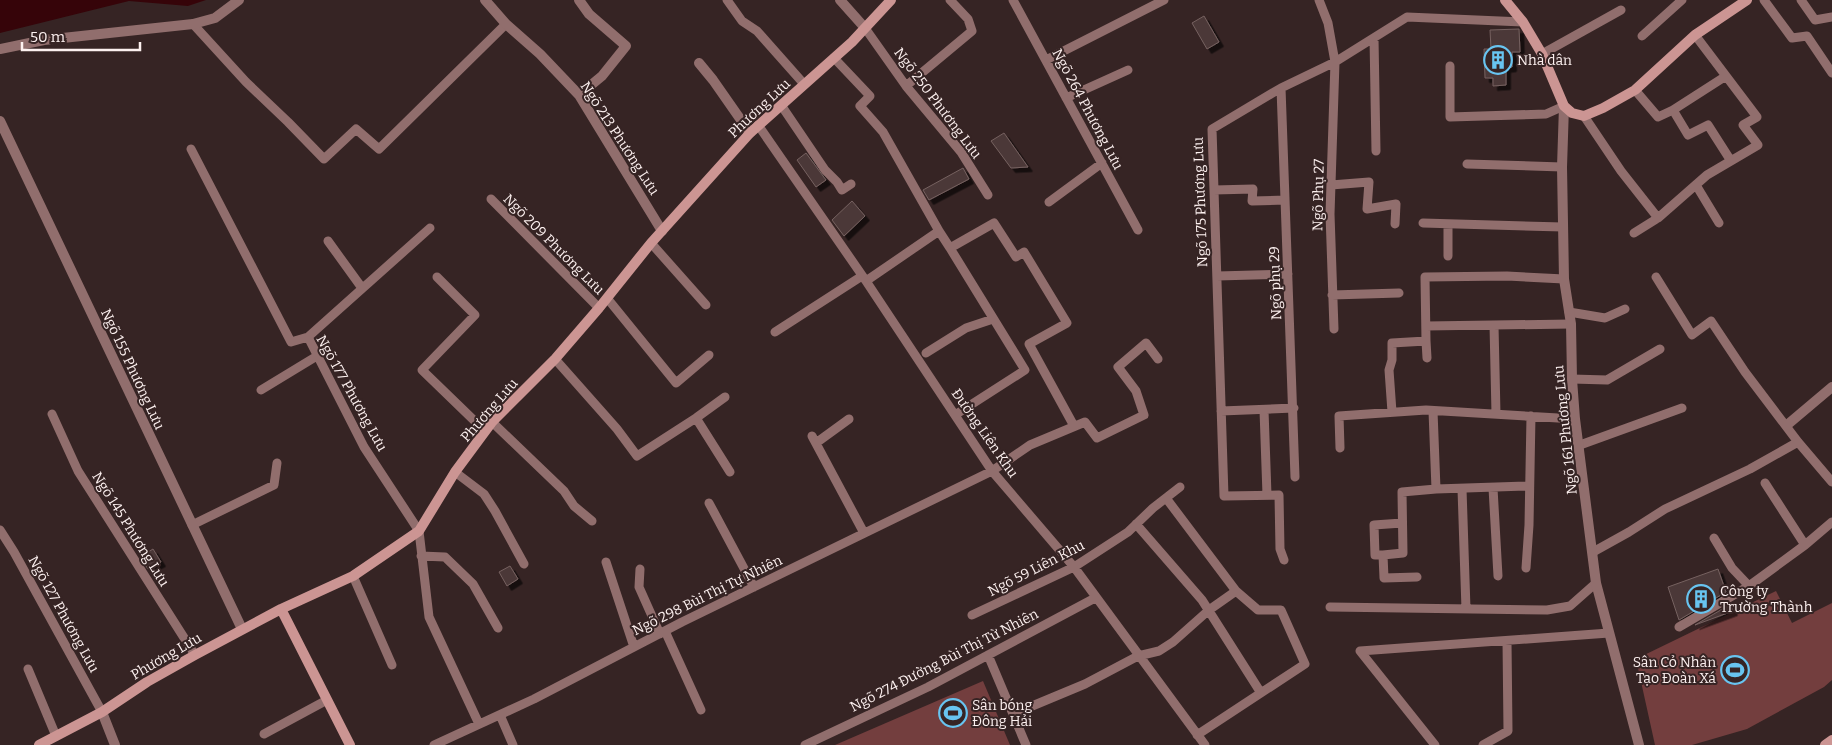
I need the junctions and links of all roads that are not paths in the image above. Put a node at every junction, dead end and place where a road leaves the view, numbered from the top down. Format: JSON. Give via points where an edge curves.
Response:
{"nodes":[{"id":1,"x":239,"y":0,"type":"edge"},
{"id":2,"x":485,"y":0,"type":"edge"},
{"id":3,"x":579,"y":0,"type":"edge"},
{"id":4,"x":727,"y":0,"type":"edge"},
{"id":5,"x":840,"y":0,"type":"edge"},
{"id":6,"x":891,"y":0,"type":"edge"},
{"id":7,"x":950,"y":0,"type":"edge"},
{"id":8,"x":1013,"y":0,"type":"edge"},
{"id":9,"x":1164,"y":0,"type":"edge"},
{"id":10,"x":1319,"y":0,"type":"edge"},
{"id":11,"x":1505,"y":0,"type":"edge"},
{"id":12,"x":1682,"y":0,"type":"edge"},
{"id":13,"x":1764,"y":0,"type":"edge"},
{"id":14,"x":1801,"y":0,"type":"edge"},
{"id":15,"x":1741,"y":1,"type":"edge"},
{"id":16,"x":1620,"y":10,"type":"dead end"},
{"id":17,"x":1832,"y":17,"type":"edge"},
{"id":18,"x":1523,"y":22,"type":"junction"},
{"id":19,"x":193,"y":24,"type":"junction"},
{"id":20,"x":506,"y":24,"type":"junction"},
{"id":21,"x":865,"y":28,"type":"junction"},
{"id":22,"x":1695,"y":35,"type":"junction"},
{"id":23,"x":1642,"y":36,"type":"dead end"},
{"id":24,"x":1374,"y":38,"type":"junction"},
{"id":25,"x":0,"y":49,"type":"edge"},
{"id":26,"x":1542,"y":54,"type":"junction"},
{"id":27,"x":834,"y":58,"type":"junction"},
{"id":28,"x":1046,"y":60,"type":"junction"},
{"id":29,"x":1335,"y":62,"type":"junction"},
{"id":30,"x":698,"y":63,"type":"dead end"},
{"id":31,"x":1450,"y":66,"type":"dead end"},
{"id":32,"x":1128,"y":70,"type":"dead end"},
{"id":33,"x":1832,"y":73,"type":"edge"},
{"id":34,"x":1726,"y":76,"type":"junction"},
{"id":35,"x":804,"y":84,"type":"junction"},
{"id":36,"x":906,"y":86,"type":"junction"},
{"id":37,"x":1281,"y":88,"type":"junction"},
{"id":38,"x":1635,"y":90,"type":"junction"},
{"id":39,"x":579,"y":95,"type":"junction"},
{"id":40,"x":1066,"y":98,"type":"junction"},
{"id":41,"x":781,"y":105,"type":"junction"},
{"id":42,"x":1564,"y":106,"type":"junction"},
{"id":43,"x":1673,"y":110,"type":"junction"},
{"id":44,"x":1584,"y":116,"type":"junction"},
{"id":45,"x":0,"y":121,"type":"edge"},
{"id":46,"x":754,"y":129,"type":"junction"},
{"id":47,"x":191,"y":149,"type":"dead end"},
{"id":48,"x":1376,"y":151,"type":"dead end"},
{"id":49,"x":1731,"y":161,"type":"junction"},
{"id":50,"x":1102,"y":163,"type":"junction"},
{"id":51,"x":1467,"y":164,"type":"dead end"},
{"id":52,"x":1562,"y":167,"type":"junction"},
{"id":53,"x":851,"y":184,"type":"dead end"},
{"id":54,"x":1331,"y":185,"type":"junction"},
{"id":55,"x":1696,"y":185,"type":"junction"},
{"id":56,"x":1214,"y":190,"type":"junction"},
{"id":57,"x":988,"y":195,"type":"dead end"},
{"id":58,"x":491,"y":198,"type":"dead end"},
{"id":59,"x":1285,"y":200,"type":"junction"},
{"id":60,"x":1049,"y":202,"type":"dead end"},
{"id":61,"x":1658,"y":218,"type":"junction"},
{"id":62,"x":1423,"y":223,"type":"dead end"},
{"id":63,"x":1719,"y":223,"type":"dead end"},
{"id":64,"x":1395,"y":224,"type":"dead end"},
{"id":65,"x":1448,"y":224,"type":"junction"},
{"id":66,"x":1563,"y":227,"type":"junction"},
{"id":67,"x":430,"y":228,"type":"dead end"},
{"id":68,"x":1138,"y":230,"type":"dead end"},
{"id":69,"x":662,"y":231,"type":"junction"},
{"id":70,"x":939,"y":231,"type":"junction"},
{"id":71,"x":1634,"y":233,"type":"dead end"},
{"id":72,"x":328,"y":241,"type":"dead end"},
{"id":73,"x":651,"y":243,"type":"junction"},
{"id":74,"x":950,"y":248,"type":"junction"},
{"id":75,"x":1448,"y":256,"type":"dead end"},
{"id":76,"x":1288,"y":274,"type":"junction"},
{"id":77,"x":1217,"y":276,"type":"junction"},
{"id":78,"x":437,"y":277,"type":"dead end"},
{"id":79,"x":1656,"y":277,"type":"dead end"},
{"id":80,"x":864,"y":279,"type":"junction"},
{"id":81,"x":1564,"y":279,"type":"junction"},
{"id":82,"x":362,"y":288,"type":"junction"},
{"id":83,"x":1399,"y":293,"type":"dead end"},
{"id":84,"x":1332,"y":295,"type":"junction"},
{"id":85,"x":607,"y":298,"type":"junction"},
{"id":86,"x":706,"y":305,"type":"dead end"},
{"id":87,"x":599,"y":308,"type":"junction"},
{"id":88,"x":1625,"y":309,"type":"dead end"},
{"id":89,"x":1569,"y":312,"type":"junction"},
{"id":90,"x":993,"y":318,"type":"junction"},
{"id":91,"x":1571,"y":324,"type":"junction"},
{"id":92,"x":1494,"y":325,"type":"junction"},
{"id":93,"x":1426,"y":326,"type":"junction"},
{"id":94,"x":1334,"y":329,"type":"dead end"},
{"id":95,"x":775,"y":332,"type":"dead end"},
{"id":96,"x":308,"y":337,"type":"junction"},
{"id":97,"x":1426,"y":341,"type":"junction"},
{"id":98,"x":1660,"y":349,"type":"dead end"},
{"id":99,"x":926,"y":353,"type":"dead end"},
{"id":100,"x":709,"y":355,"type":"dead end"},
{"id":101,"x":317,"y":356,"type":"junction"},
{"id":102,"x":1427,"y":358,"type":"dead end"},
{"id":103,"x":555,"y":359,"type":"junction"},
{"id":104,"x":1158,"y":359,"type":"dead end"},
{"id":105,"x":1572,"y":379,"type":"junction"},
{"id":106,"x":1832,"y":387,"type":"edge"},
{"id":107,"x":261,"y":390,"type":"dead end"},
{"id":108,"x":726,"y":396,"type":"dead end"},
{"id":109,"x":1294,"y":408,"type":"junction"},
{"id":110,"x":1682,"y":408,"type":"dead end"},
{"id":111,"x":1264,"y":410,"type":"junction"},
{"id":112,"x":1432,"y":410,"type":"junction"},
{"id":113,"x":1221,"y":411,"type":"junction"},
{"id":114,"x":1392,"y":412,"type":"junction"},
{"id":115,"x":52,"y":414,"type":"dead end"},
{"id":116,"x":1496,"y":414,"type":"junction"},
{"id":117,"x":955,"y":415,"type":"junction"},
{"id":118,"x":1531,"y":416,"type":"junction"},
{"id":119,"x":696,"y":418,"type":"junction"},
{"id":120,"x":849,"y":418,"type":"dead end"},
{"id":121,"x":1575,"y":419,"type":"junction"},
{"id":122,"x":1787,"y":425,"type":"junction"},
{"id":123,"x":1074,"y":426,"type":"junction"},
{"id":124,"x":489,"y":427,"type":"junction"},
{"id":125,"x":1798,"y":442,"type":"junction"},
{"id":126,"x":1580,"y":445,"type":"junction"},
{"id":127,"x":1340,"y":448,"type":"dead end"},
{"id":128,"x":277,"y":463,"type":"dead end"},
{"id":129,"x":992,"y":471,"type":"junction"},
{"id":130,"x":455,"y":472,"type":"junction"},
{"id":131,"x":730,"y":472,"type":"dead end"},
{"id":132,"x":1295,"y":477,"type":"dead end"},
{"id":133,"x":1832,"y":482,"type":"edge"},
{"id":134,"x":1765,"y":483,"type":"dead end"},
{"id":135,"x":1529,"y":486,"type":"junction"},
{"id":136,"x":1180,"y":487,"type":"dead end"},
{"id":137,"x":1494,"y":488,"type":"junction"},
{"id":138,"x":1436,"y":489,"type":"junction"},
{"id":139,"x":1462,"y":489,"type":"junction"},
{"id":140,"x":1267,"y":495,"type":"junction"},
{"id":141,"x":1166,"y":498,"type":"junction"},
{"id":142,"x":709,"y":504,"type":"dead end"},
{"id":143,"x":592,"y":521,"type":"dead end"},
{"id":144,"x":1832,"y":522,"type":"edge"},
{"id":145,"x":1402,"y":523,"type":"junction"},
{"id":146,"x":1136,"y":524,"type":"junction"},
{"id":147,"x":192,"y":525,"type":"junction"},
{"id":148,"x":0,"y":530,"type":"edge"},
{"id":149,"x":418,"y":531,"type":"junction"},
{"id":150,"x":864,"y":533,"type":"junction"},
{"id":151,"x":1714,"y":538,"type":"dead end"},
{"id":152,"x":1805,"y":545,"type":"junction"},
{"id":153,"x":1593,"y":552,"type":"junction"},
{"id":154,"x":1383,"y":555,"type":"junction"},
{"id":155,"x":422,"y":556,"type":"junction"},
{"id":156,"x":1284,"y":560,"type":"dead end"},
{"id":157,"x":606,"y":562,"type":"dead end"},
{"id":158,"x":524,"y":564,"type":"dead end"},
{"id":159,"x":1074,"y":567,"type":"junction"},
{"id":160,"x":1526,"y":568,"type":"dead end"},
{"id":161,"x":640,"y":569,"type":"dead end"},
{"id":162,"x":353,"y":576,"type":"junction"},
{"id":163,"x":1498,"y":576,"type":"dead end"},
{"id":164,"x":1417,"y":577,"type":"dead end"},
{"id":165,"x":1596,"y":582,"type":"junction"},
{"id":166,"x":1749,"y":586,"type":"junction"},
{"id":167,"x":754,"y":587,"type":"junction"},
{"id":168,"x":1236,"y":591,"type":"junction"},
{"id":169,"x":1095,"y":598,"type":"junction"},
{"id":170,"x":1330,"y":607,"type":"dead end"},
{"id":171,"x":281,"y":608,"type":"junction"},
{"id":172,"x":1466,"y":609,"type":"junction"},
{"id":173,"x":1209,"y":610,"type":"junction"},
{"id":174,"x":972,"y":615,"type":"dead end"},
{"id":175,"x":1679,"y":627,"type":"dead end"},
{"id":176,"x":498,"y":628,"type":"dead end"},
{"id":177,"x":242,"y":629,"type":"junction"},
{"id":178,"x":662,"y":632,"type":"junction"},
{"id":179,"x":1609,"y":633,"type":"junction"},
{"id":180,"x":1507,"y":641,"type":"junction"},
{"id":181,"x":634,"y":647,"type":"junction"},
{"id":182,"x":195,"y":655,"type":"junction"},
{"id":183,"x":988,"y":655,"type":"junction"},
{"id":184,"x":1138,"y":656,"type":"junction"},
{"id":185,"x":392,"y":665,"type":"dead end"},
{"id":186,"x":28,"y":670,"type":"dead end"},
{"id":187,"x":1261,"y":693,"type":"junction"},
{"id":188,"x":326,"y":700,"type":"junction"},
{"id":189,"x":701,"y":710,"type":"dead end"},
{"id":190,"x":102,"y":712,"type":"junction"},
{"id":191,"x":1013,"y":714,"type":"junction"},
{"id":192,"x":500,"y":715,"type":"junction"},
{"id":193,"x":479,"y":724,"type":"junction"},
{"id":194,"x":264,"y":734,"type":"dead end"},
{"id":195,"x":1197,"y":735,"type":"junction"},
{"id":196,"x":56,"y":736,"type":"junction"},
{"id":197,"x":1832,"y":740,"type":"edge"},
{"id":198,"x":39,"y":745,"type":"edge"},
{"id":199,"x":115,"y":745,"type":"edge"},
{"id":200,"x":350,"y":745,"type":"edge"},
{"id":201,"x":434,"y":745,"type":"edge"},
{"id":202,"x":513,"y":745,"type":"edge"},
{"id":203,"x":805,"y":745,"type":"edge"},
{"id":204,"x":1026,"y":745,"type":"edge"},
{"id":205,"x":1205,"y":745,"type":"edge"},
{"id":206,"x":1435,"y":745,"type":"edge"},
{"id":207,"x":1483,"y":745,"type":"edge"},
{"id":208,"x":1639,"y":745,"type":"edge"},
{"id":209,"x":1825,"y":745,"type":"edge"}],
"edges":[{"from":1,"to":19,"type":"street","via":[[215,18]]},
{"from":2,"to":20,"type":"street","name":"Ngõ 213 Phương Lưu"},
{"from":3,"to":39,"type":"street","via":[[589,14],[626,46],[602,76]]},
{"from":4,"to":35,"type":"lane","via":[[742,21],[757,31]]},
{"from":5,"to":21,"type":"street"},
{"from":6,"to":21,"type":"street","name":"Phương Lưu"},
{"from":7,"to":36,"type":"lane","via":[[968,19],[972,31]]},
{"from":8,"to":28,"type":"lane","name":"Ngõ 264 Phương Lưu"},
{"from":9,"to":28,"type":"lane"},
{"from":10,"to":29,"type":"lane","name":"Ngõ Phụ 27","via":[[1328,23]]},
{"from":11,"to":18,"type":"street"},
{"from":12,"to":23,"type":"lane"},
{"from":13,"to":33,"type":"lane","via":[[1792,38],[1807,36]]},
{"from":14,"to":17,"type":"lane","via":[[1815,20]]},
{"from":15,"to":22,"type":"street"},
{"from":16,"to":26,"type":"lane"},
{"from":18,"to":24,"type":"lane","name":"Ngõ 175 Phương Lưu","via":[[1407,17]]},
{"from":18,"to":26,"type":"street"},
{"from":19,"to":20,"type":"lane","via":[[324,159],[356,130],[379,149]]},
{"from":19,"to":25,"type":"street","via":[[44,40]]},
{"from":20,"to":39,"type":"street","name":"Ngõ 213 Phương Lưu"},
{"from":21,"to":27,"type":"street","name":"Phương Lưu"},
{"from":21,"to":36,"type":"lane","name":"Ngõ 250 Phương Lưu"},
{"from":22,"to":34,"type":"lane"},
{"from":22,"to":38,"type":"street"},
{"from":24,"to":29,"type":"lane","name":"Ngõ 175 Phương Lưu"},
{"from":24,"to":48,"type":"lane"},
{"from":26,"to":42,"type":"street"},
{"from":27,"to":35,"type":"street","name":"Phương Lưu"},
{"from":27,"to":70,"type":"lane","via":[[870,96],[860,106],[882,132]]},
{"from":28,"to":40,"type":"lane","name":"Ngõ 264 Phương Lưu"},
{"from":29,"to":37,"type":"lane","name":"Ngõ 175 Phương Lưu"},
{"from":29,"to":54,"type":"lane","name":"Ngõ Phụ 27"},
{"from":30,"to":46,"type":"street"},
{"from":31,"to":42,"type":"lane","via":[[1450,117],[1546,114]]},
{"from":32,"to":40,"type":"lane"},
{"from":34,"to":43,"type":"lane"},
{"from":34,"to":49,"type":"lane","via":[[1757,117],[1744,125],[1758,145]]},
{"from":35,"to":41,"type":"street","name":"Phương Lưu"},
{"from":36,"to":57,"type":"lane","name":"Ngõ 250 Phương Lưu","via":[[961,152]]},
{"from":37,"to":56,"type":"lane","name":"Ngõ 175 Phương Lưu","via":[[1212,128]]},
{"from":37,"to":59,"type":"lane","name":"Ngõ phụ 29"},
{"from":38,"to":43,"type":"lane","via":[[1658,117]]},
{"from":38,"to":44,"type":"street"},
{"from":39,"to":69,"type":"street","name":"Ngõ 213 Phương Lưu"},
{"from":40,"to":50,"type":"lane","name":"Ngõ 264 Phương Lưu"},
{"from":41,"to":46,"type":"street","name":"Phương Lưu"},
{"from":41,"to":53,"type":"lane","via":[[842,190]]},
{"from":42,"to":44,"type":"street"},
{"from":42,"to":52,"type":"street","name":"Ngõ 161 Phương Lưu"},
{"from":43,"to":49,"type":"lane","via":[[1688,135],[1708,125]]},
{"from":44,"to":61,"type":"lane"},
{"from":45,"to":147,"type":"street","name":"Ngõ 155 Phương Lưu"},
{"from":46,"to":69,"type":"street","name":"Phương Lưu"},
{"from":46,"to":80,"type":"lane","name":"Đường Liên Khu"},
{"from":47,"to":96,"type":"lane","name":"Ngõ 177 Phương Lưu","via":[[291,342]]},
{"from":49,"to":55,"type":"lane"},
{"from":50,"to":60,"type":"lane"},
{"from":50,"to":68,"type":"lane","name":"Ngõ 264 Phương Lưu"},
{"from":51,"to":52,"type":"lane"},
{"from":52,"to":66,"type":"street","name":"Ngõ 161 Phương Lưu"},
{"from":54,"to":64,"type":"lane","via":[[1369,182],[1368,208],[1396,204]]},
{"from":54,"to":84,"type":"lane","name":"Ngõ Phụ 27"},
{"from":55,"to":61,"type":"lane"},
{"from":55,"to":63,"type":"lane"},
{"from":56,"to":59,"type":"lane","via":[[1252,189],[1252,201]]},
{"from":56,"to":77,"type":"lane","name":"Ngõ 175 Phương Lưu"},
{"from":58,"to":87,"type":"lane","name":"Ngõ 209 Phương Lưu"},
{"from":59,"to":76,"type":"lane","name":"Ngõ phụ 29"},
{"from":61,"to":71,"type":"lane"},
{"from":62,"to":65,"type":"lane"},
{"from":65,"to":66,"type":"lane"},
{"from":65,"to":75,"type":"lane"},
{"from":66,"to":81,"type":"street","name":"Ngõ 161 Phương Lưu"},
{"from":67,"to":82,"type":"lane"},
{"from":69,"to":73,"type":"street","name":"Phương Lưu"},
{"from":70,"to":74,"type":"lane"},
{"from":70,"to":80,"type":"lane"},
{"from":72,"to":82,"type":"lane"},
{"from":73,"to":85,"type":"street","name":"Phương Lưu"},
{"from":73,"to":86,"type":"lane"},
{"from":74,"to":90,"type":"lane"},
{"from":74,"to":123,"type":"lane","via":[[994,222],[1016,257],[1024,252],[1067,322],[1030,344]]},
{"from":76,"to":77,"type":"lane"},
{"from":76,"to":109,"type":"lane","name":"Ngõ phụ 29"},
{"from":77,"to":113,"type":"lane","name":"Ngõ 175 Phương Lưu"},
{"from":78,"to":124,"type":"lane","via":[[475,315],[422,370]]},
{"from":79,"to":122,"type":"lane","via":[[1692,335],[1711,321],[1745,372]]},
{"from":80,"to":95,"type":"lane"},
{"from":80,"to":117,"type":"lane","name":"Đường Liên Khu"},
{"from":81,"to":89,"type":"street","name":"Ngõ 161 Phương Lưu"},
{"from":81,"to":93,"type":"lane","via":[[1425,277]]},
{"from":82,"to":96,"type":"lane"},
{"from":83,"to":84,"type":"lane"},
{"from":84,"to":94,"type":"lane","name":"Ngõ Phụ 27"},
{"from":85,"to":87,"type":"street","name":"Phương Lưu"},
{"from":85,"to":100,"type":"lane","via":[[676,383]]},
{"from":87,"to":103,"type":"street","name":"Phương Lưu"},
{"from":88,"to":89,"type":"lane","via":[[1605,318]]},
{"from":89,"to":91,"type":"street","name":"Ngõ 161 Phương Lưu"},
{"from":90,"to":99,"type":"lane","via":[[966,328]]},
{"from":90,"to":117,"type":"lane","via":[[1025,370]]},
{"from":91,"to":92,"type":"lane"},
{"from":91,"to":105,"type":"street","name":"Ngõ 161 Phương Lưu"},
{"from":92,"to":93,"type":"lane"},
{"from":92,"to":116,"type":"lane"},
{"from":93,"to":97,"type":"lane"},
{"from":96,"to":101,"type":"lane","name":"Ngõ 177 Phương Lưu"},
{"from":97,"to":102,"type":"lane"},
{"from":97,"to":114,"type":"lane","via":[[1392,342],[1389,370]]},
{"from":98,"to":105,"type":"lane","via":[[1607,380]]},
{"from":101,"to":107,"type":"lane"},
{"from":101,"to":149,"type":"lane","name":"Ngõ 177 Phương Lưu","via":[[364,447]]},
{"from":103,"to":119,"type":"lane","via":[[637,456]]},
{"from":103,"to":124,"type":"street","name":"Phương Lưu"},
{"from":104,"to":123,"type":"lane","via":[[1146,343],[1118,367],[1136,392],[1144,414],[1097,438],[1085,422]]},
{"from":105,"to":121,"type":"street","name":"Ngõ 161 Phương Lưu"},
{"from":106,"to":122,"type":"street"},
{"from":108,"to":119,"type":"lane"},
{"from":109,"to":111,"type":"lane"},
{"from":109,"to":132,"type":"lane","name":"Ngõ phụ 29"},
{"from":110,"to":126,"type":"lane"},
{"from":111,"to":113,"type":"lane"},
{"from":111,"to":140,"type":"lane"},
{"from":112,"to":114,"type":"lane"},
{"from":112,"to":116,"type":"lane"},
{"from":112,"to":138,"type":"lane"},
{"from":113,"to":140,"type":"lane","name":"Ngõ 175 Phương Lưu","via":[[1224,496]]},
{"from":114,"to":127,"type":"lane","via":[[1339,416]]},
{"from":115,"to":182,"type":"lane","name":"Ngõ 145 Phương Lưu","via":[[78,471]]},
{"from":116,"to":118,"type":"lane"},
{"from":117,"to":129,"type":"lane","name":"Đường Liên Khu"},
{"from":118,"to":121,"type":"lane"},
{"from":118,"to":135,"type":"lane"},
{"from":119,"to":131,"type":"lane"},
{"from":120,"to":150,"type":"lane","via":[[814,439]]},
{"from":121,"to":126,"type":"street","name":"Ngõ 161 Phương Lưu"},
{"from":122,"to":125,"type":"lane"},
{"from":123,"to":129,"type":"lane","name":"Ngõ 298 Bùi Thị Tự Nhiên","via":[[1030,445]]},
{"from":124,"to":130,"type":"street","name":"Phương Lưu"},
{"from":124,"to":143,"type":"lane","via":[[564,491],[574,506]]},
{"from":125,"to":133,"type":"lane"},
{"from":125,"to":153,"type":"lane","via":[[1750,469],[1665,509]]},
{"from":126,"to":153,"type":"street","name":"Ngõ 161 Phương Lưu"},
{"from":128,"to":147,"type":"lane","via":[[274,485]]},
{"from":129,"to":150,"type":"lane","name":"Ngõ 298 Bùi Thị Tự Nhiên"},
{"from":129,"to":159,"type":"lane","name":"Đường Liên Khu"},
{"from":130,"to":149,"type":"street","name":"Phương Lưu"},
{"from":130,"to":158,"type":"lane","via":[[484,494]]},
{"from":134,"to":152,"type":"lane"},
{"from":135,"to":137,"type":"lane"},
{"from":135,"to":160,"type":"lane"},
{"from":136,"to":141,"type":"lane","name":"Ngõ 59 Liên Khu"},
{"from":137,"to":139,"type":"lane"},
{"from":137,"to":163,"type":"lane"},
{"from":138,"to":139,"type":"lane"},
{"from":138,"to":145,"type":"lane","via":[[1402,492]]},
{"from":139,"to":172,"type":"lane"},
{"from":140,"to":156,"type":"lane","via":[[1279,495],[1280,548]]},
{"from":141,"to":146,"type":"lane","name":"Ngõ 59 Liên Khu"},
{"from":141,"to":168,"type":"lane"},
{"from":142,"to":167,"type":"lane"},
{"from":144,"to":152,"type":"lane"},
{"from":145,"to":154,"type":"lane","via":[[1403,553]]},
{"from":145,"to":154,"type":"lane","via":[[1374,525],[1375,555]]},
{"from":146,"to":159,"type":"lane","name":"Ngõ 59 Liên Khu"},
{"from":146,"to":173,"type":"lane"},
{"from":147,"to":177,"type":"street","name":"Ngõ 155 Phương Lưu"},
{"from":148,"to":190,"type":"lane","name":"Ngõ 127 Phương Lưu"},
{"from":149,"to":155,"type":"lane"},
{"from":149,"to":162,"type":"street","name":"Phương Lưu"},
{"from":150,"to":167,"type":"lane","name":"Ngõ 298 Bùi Thị Tự Nhiên"},
{"from":151,"to":166,"type":"lane","via":[[1732,568]]},
{"from":152,"to":166,"type":"lane"},
{"from":153,"to":165,"type":"street","name":"Ngõ 161 Phương Lưu"},
{"from":154,"to":164,"type":"lane","via":[[1384,578]]},
{"from":155,"to":176,"type":"lane","via":[[445,558],[474,584]]},
{"from":155,"to":193,"type":"lane","via":[[429,617]]},
{"from":157,"to":181,"type":"lane"},
{"from":159,"to":169,"type":"lane","name":"Đường Liên Khu"},
{"from":159,"to":174,"type":"lane","name":"Ngõ 59 Liên Khu"},
{"from":161,"to":178,"type":"lane","via":[[639,588]]},
{"from":162,"to":171,"type":"street","name":"Phương Lưu"},
{"from":162,"to":185,"type":"lane"},
{"from":165,"to":172,"type":"lane","via":[[1570,606],[1547,610]]},
{"from":165,"to":179,"type":"street","name":"Ngõ 161 Phương Lưu"},
{"from":166,"to":175,"type":"lane"},
{"from":167,"to":178,"type":"lane","name":"Ngõ 298 Bùi Thị Tự Nhiên"},
{"from":168,"to":173,"type":"lane"},
{"from":168,"to":187,"type":"lane","via":[[1258,610],[1281,610],[1305,664]]},
{"from":169,"to":183,"type":"lane","name":"Ngõ 274 Đường Bùi Thị Từ Nhiên"},
{"from":169,"to":184,"type":"lane","name":"Đường Liên Khu"},
{"from":170,"to":172,"type":"lane"},
{"from":171,"to":177,"type":"street","name":"Phương Lưu"},
{"from":171,"to":188,"type":"street"},
{"from":173,"to":184,"type":"lane","via":[[1173,642],[1159,651]]},
{"from":173,"to":187,"type":"lane"},
{"from":177,"to":182,"type":"street","name":"Phương Lưu"},
{"from":178,"to":181,"type":"lane","name":"Ngõ 298 Bùi Thị Tự Nhiên"},
{"from":178,"to":189,"type":"lane"},
{"from":179,"to":180,"type":"lane"},
{"from":179,"to":208,"type":"street","name":"Ngõ 161 Phương Lưu"},
{"from":180,"to":206,"type":"lane","via":[[1360,651]]},
{"from":180,"to":207,"type":"lane","via":[[1508,731]]},
{"from":181,"to":192,"type":"lane","name":"Ngõ 298 Bùi Thị Tự Nhiên"},
{"from":182,"to":190,"type":"street","name":"Phương Lưu"},
{"from":183,"to":191,"type":"lane"},
{"from":183,"to":203,"type":"lane","name":"Ngõ 274 Đường Bùi Thị Từ Nhiên"},
{"from":184,"to":191,"type":"lane","via":[[1085,684]]},
{"from":184,"to":195,"type":"lane","name":"Đường Liên Khu"},
{"from":186,"to":196,"type":"lane"},
{"from":187,"to":195,"type":"lane"},
{"from":188,"to":194,"type":"lane"},
{"from":188,"to":200,"type":"street"},
{"from":190,"to":196,"type":"street","name":"Phương Lưu"},
{"from":190,"to":199,"type":"street"},
{"from":191,"to":204,"type":"lane"},
{"from":192,"to":193,"type":"lane","name":"Ngõ 298 Bùi Thị Tự Nhiên"},
{"from":192,"to":202,"type":"lane"},
{"from":193,"to":201,"type":"lane","name":"Ngõ 298 Bùi Thị Tự Nhiên"},
{"from":195,"to":205,"type":"lane","name":"Đường Liên Khu"},
{"from":196,"to":198,"type":"street","name":"Phương Lưu"},
{"from":197,"to":209,"type":"street"}]}
